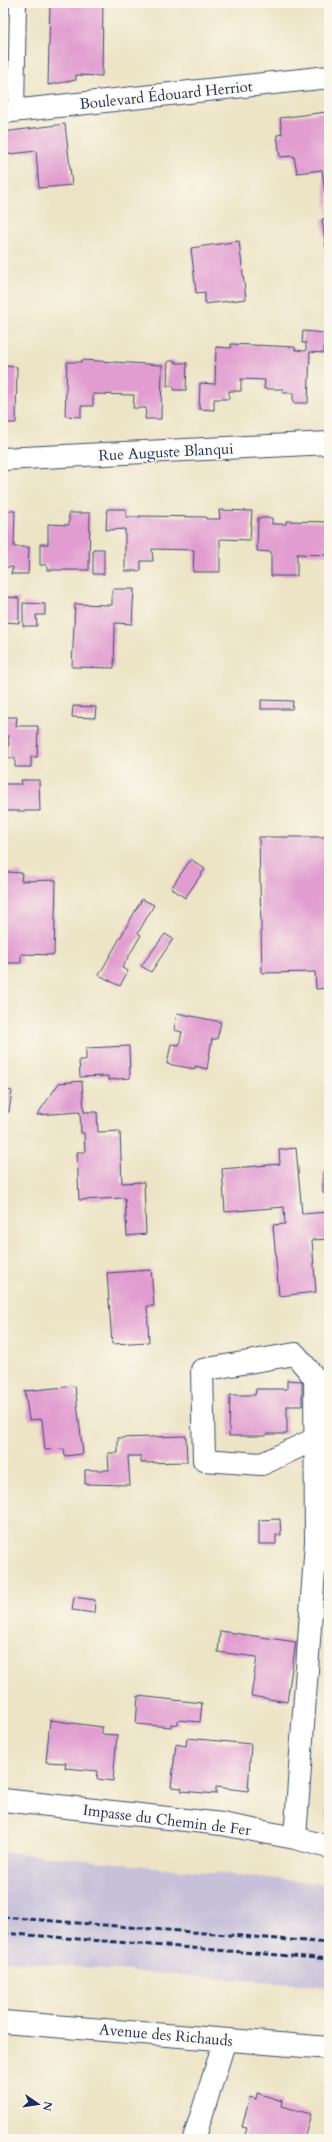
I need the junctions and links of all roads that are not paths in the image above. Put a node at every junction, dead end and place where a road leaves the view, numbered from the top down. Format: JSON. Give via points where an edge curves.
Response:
{"nodes":[{"id":1,"x":18,"y":3,"type":"edge"},
{"id":2,"x":329,"y":77,"type":"edge"},
{"id":3,"x":9,"y":111,"type":"edge"},
{"id":4,"x":329,"y":443,"type":"edge"},
{"id":5,"x":3,"y":460,"type":"edge"},
{"id":6,"x":315,"y":1439,"type":"junction"},
{"id":7,"x":3,"y":1800,"type":"edge"},
{"id":8,"x":295,"y":1838,"type":"junction"},
{"id":9,"x":329,"y":1847,"type":"edge"},
{"id":10,"x":3,"y":2022,"type":"edge"},
{"id":11,"x":225,"y":2040,"type":"junction"},
{"id":12,"x":329,"y":2048,"type":"edge"},
{"id":13,"x":194,"y":2139,"type":"edge"}],
"edges":[{"from":1,"to":3,"type":"lane"},
{"from":2,"to":3,"type":"street","name":"Boulevard Édouard Herriot"},
{"from":4,"to":5,"type":"street","name":"Rue Auguste Blanqui"},
{"from":6,"to":6,"type":"street","via":[[315,1378],[295,1354],[202,1370],[204,1460],[262,1464]]},
{"from":6,"to":8,"type":"street","via":[[316,1542]]},
{"from":7,"to":8,"type":"street","name":"Impasse du Chemin de Fer","via":[[222,1824]]},
{"from":8,"to":9,"type":"street","name":"Impasse du Chemin de Fer"},
{"from":10,"to":11,"type":"street","name":"Avenue des Richauds"},
{"from":11,"to":12,"type":"street","name":"Avenue des Richauds"},
{"from":11,"to":13,"type":"street"}]}
